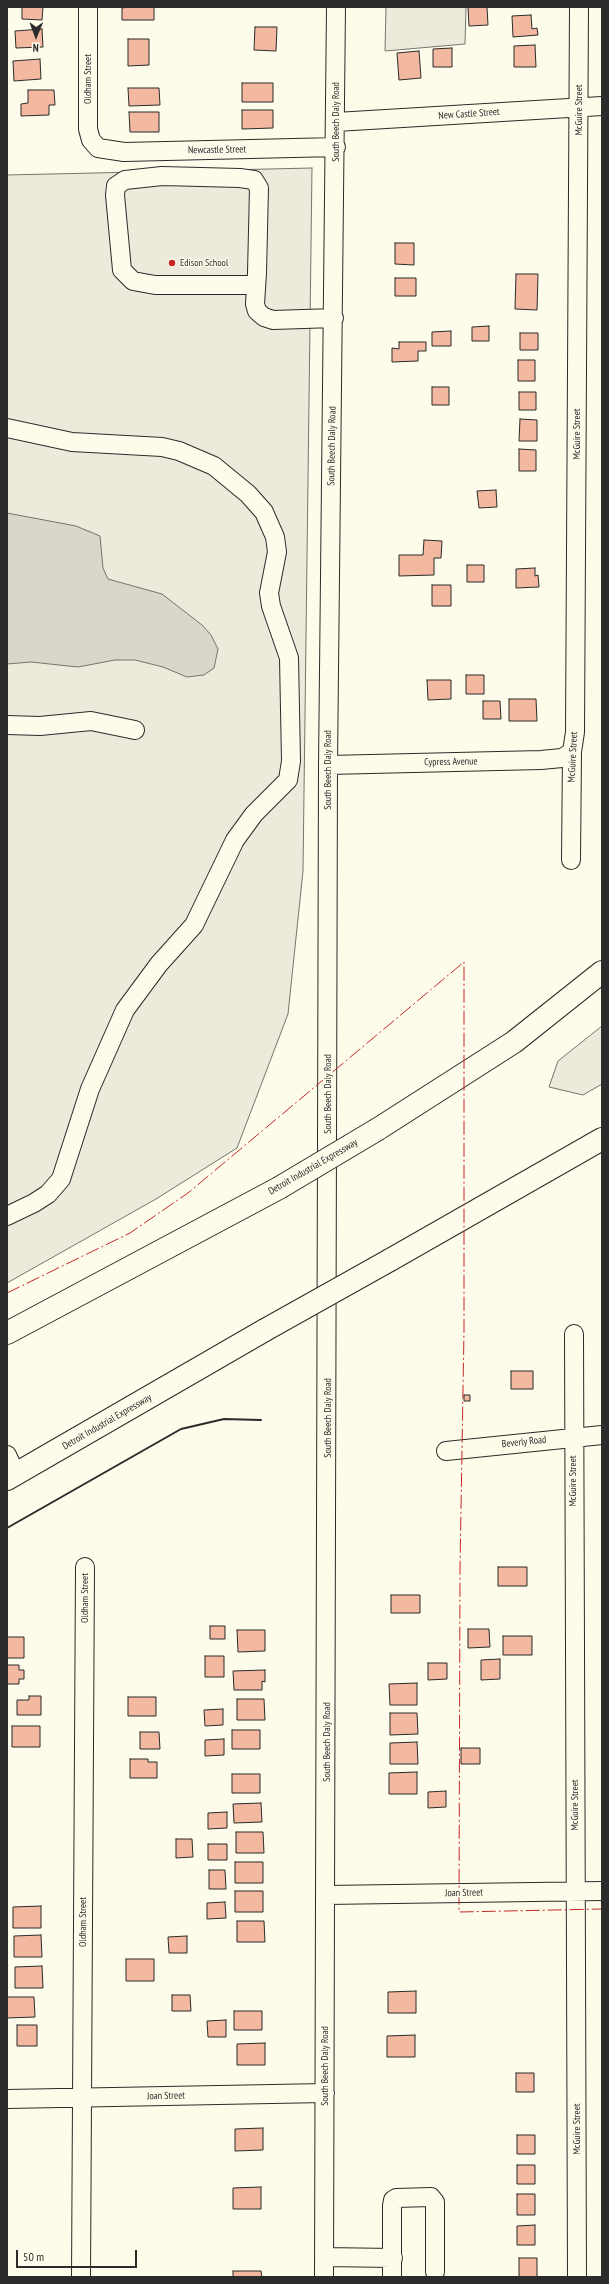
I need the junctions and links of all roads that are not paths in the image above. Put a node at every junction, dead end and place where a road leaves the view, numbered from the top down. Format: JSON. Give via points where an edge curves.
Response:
{"nodes":[{"id":1,"x":88,"y":7,"type":"edge"},
{"id":2,"x":336,"y":7,"type":"edge"},
{"id":3,"x":579,"y":7,"type":"edge"},
{"id":4,"x":602,"y":106,"type":"edge"},
{"id":5,"x":579,"y":108,"type":"junction"},
{"id":6,"x":336,"y":122,"type":"junction"},
{"id":7,"x":336,"y":147,"type":"junction"},
{"id":8,"x":98,"y":148,"type":"joint"},
{"id":9,"x":256,"y":285,"type":"junction"},
{"id":10,"x":334,"y":318,"type":"junction"},
{"id":11,"x":7,"y":428,"type":"edge"},
{"id":12,"x":7,"y":725,"type":"edge"},
{"id":13,"x":135,"y":730,"type":"dead end"},
{"id":14,"x":572,"y":752,"type":"junction"},
{"id":15,"x":328,"y":765,"type":"junction"},
{"id":16,"x":571,"y":860,"type":"dead end"},
{"id":17,"x":602,"y":972,"type":"edge"},
{"id":18,"x":602,"y":1139,"type":"edge"},
{"id":19,"x":7,"y":1216,"type":"edge"},
{"id":20,"x":7,"y":1334,"type":"edge"},
{"id":21,"x":574,"y":1334,"type":"dead end"},
{"id":22,"x":602,"y":1435,"type":"edge"},
{"id":23,"x":572,"y":1437,"type":"junction"},
{"id":24,"x":446,"y":1451,"type":"dead end"},
{"id":25,"x":10,"y":1469,"type":"edge"},
{"id":26,"x":85,"y":1567,"type":"dead end"},
{"id":27,"x":602,"y":1890,"type":"edge"},
{"id":28,"x":576,"y":1891,"type":"junction"},
{"id":29,"x":326,"y":1896,"type":"junction"},
{"id":30,"x":325,"y":2094,"type":"junction"},
{"id":31,"x":82,"y":2097,"type":"junction"},
{"id":32,"x":7,"y":2099,"type":"edge"},
{"id":33,"x":324,"y":2257,"type":"junction"},
{"id":34,"x":393,"y":2258,"type":"junction"},
{"id":35,"x":435,"y":2272,"type":"dead end"},
{"id":36,"x":81,"y":2277,"type":"edge"},
{"id":37,"x":324,"y":2277,"type":"edge"},
{"id":38,"x":392,"y":2277,"type":"edge"},
{"id":39,"x":577,"y":2277,"type":"edge"}],
"edges":[{"from":1,"to":8,"type":"street","name":"Oldham Street","via":[[88,129],[91,140]]},
{"from":2,"to":6,"type":"street","name":"South Beech Daly Road"},
{"from":3,"to":5,"type":"street","name":"McGuire Street"},
{"from":4,"to":5,"type":"street","name":"New Castle Street"},
{"from":5,"to":6,"type":"street","name":"New Castle Street"},
{"from":5,"to":14,"type":"street","name":"McGuire Street","via":[[575,716]]},
{"from":6,"to":7,"type":"street","name":"South Beech Daly Road"},
{"from":7,"to":8,"type":"street","name":"Newcastle Street","via":[[124,152]]},
{"from":7,"to":10,"type":"street","name":"South Beech Daly Road"},
{"from":9,"to":9,"type":"street","via":[[259,188],[254,180],[162,176],[125,180],[116,186],[122,270],[133,281],[155,285]]},
{"from":9,"to":10,"type":"street","via":[[255,304],[264,317],[282,320]]},
{"from":10,"to":15,"type":"street","name":"South Beech Daly Road"},
{"from":11,"to":19,"type":"street","via":[[72,442],[162,446],[179,451],[214,466],[248,494],[264,512],[277,552],[269,593],[271,606],[289,658],[291,761],[288,780],[254,814],[235,840],[194,925],[151,974],[125,1010],[90,1089],[61,1179],[48,1194]]},
{"from":12,"to":13,"type":"street","via":[[40,726],[91,721]]},
{"from":14,"to":15,"type":"street","name":"Cypress Avenue","via":[[562,758],[541,760]]},
{"from":14,"to":16,"type":"street","name":"McGuire Street"},
{"from":15,"to":29,"type":"street","name":"South Beech Daly Road"},
{"from":17,"to":20,"type":"highway","name":"Detroit Industrial Expressway","bridge":true,"via":[[514,1042],[378,1129],[279,1188]]},
{"from":18,"to":25,"type":"highway","name":"Detroit Industrial Expressway","bridge":true,"via":[[265,1330]]},
{"from":21,"to":23,"type":"street","name":"McGuire Street"},
{"from":22,"to":23,"type":"street","name":"Beverly Road"},
{"from":23,"to":24,"type":"street","name":"Beverly Road"},
{"from":23,"to":28,"type":"street","name":"McGuire Street"},
{"from":26,"to":31,"type":"street","name":"Oldham Street"},
{"from":27,"to":28,"type":"street","name":"Joan Street"},
{"from":28,"to":29,"type":"street","name":"Joan Street"},
{"from":28,"to":39,"type":"street","name":"McGuire Street"},
{"from":29,"to":30,"type":"street","name":"South Beech Daly Road"},
{"from":30,"to":31,"type":"street","name":"Joan Street"},
{"from":30,"to":33,"type":"street","name":"South Beech Daly Road"},
{"from":31,"to":32,"type":"street","name":"Joan Street"},
{"from":31,"to":36,"type":"street","name":"Oldham Street"},
{"from":33,"to":34,"type":"street"},
{"from":33,"to":37,"type":"street","name":"South Beech Daly Road"},
{"from":34,"to":35,"type":"street","via":[[393,2200],[431,2197],[435,2202]]},
{"from":34,"to":38,"type":"street"}]}
